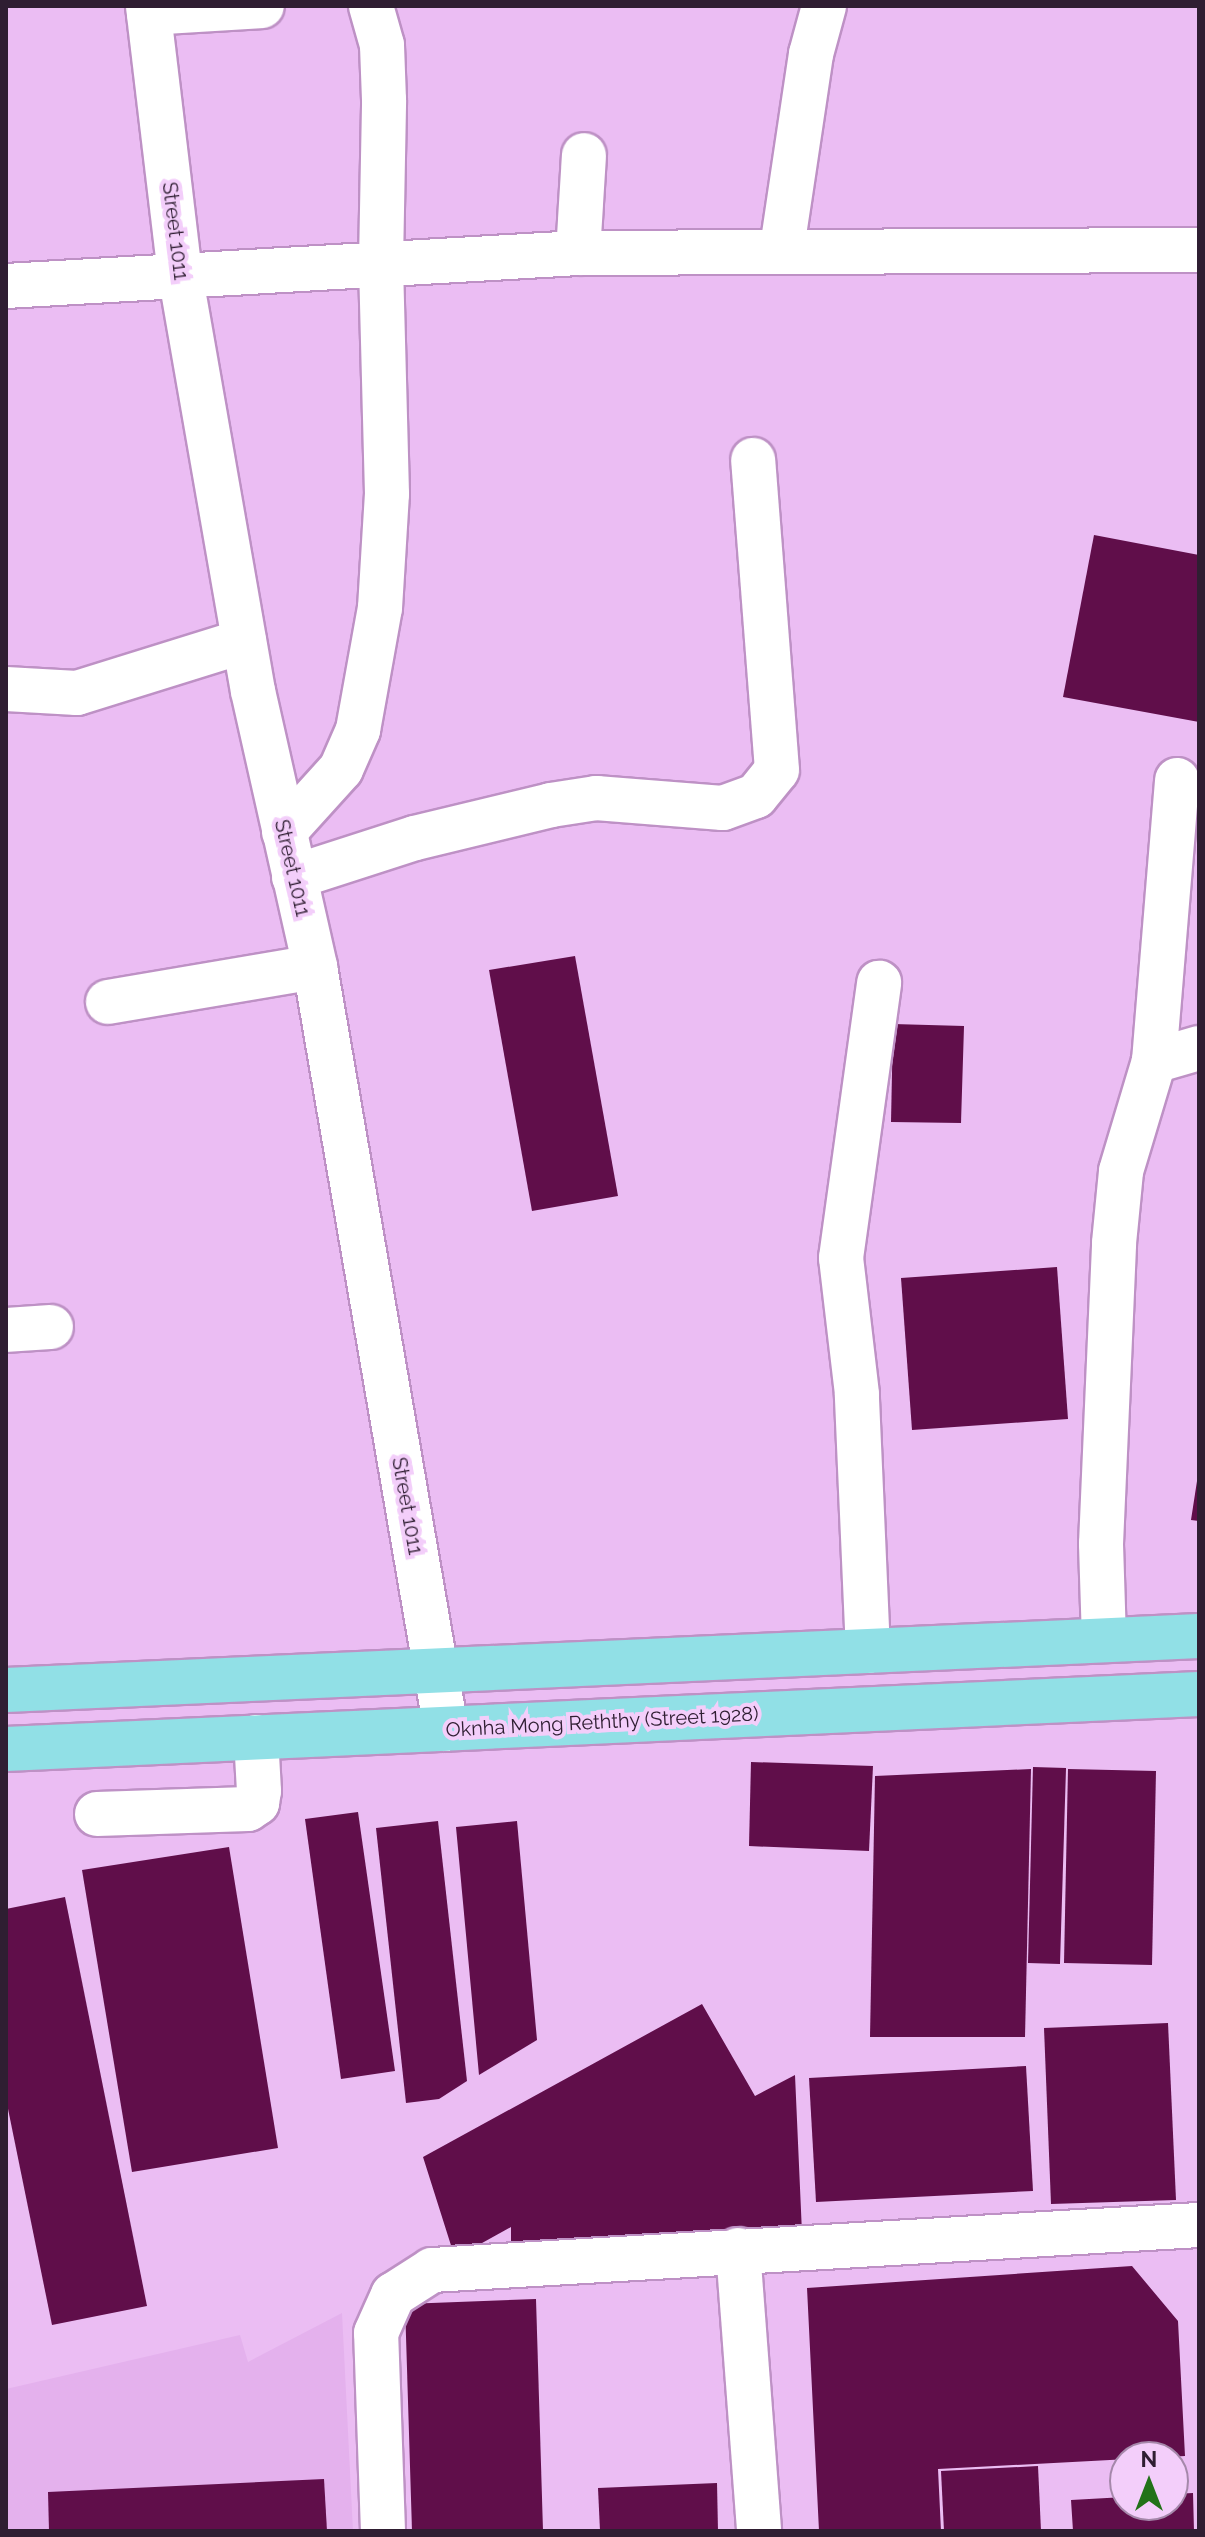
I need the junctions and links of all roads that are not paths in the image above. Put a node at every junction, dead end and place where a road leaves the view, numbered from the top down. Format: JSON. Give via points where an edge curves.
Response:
{"nodes":[{"id":1,"x":262,"y":6,"type":"edge"},
{"id":2,"x":371,"y":6,"type":"edge"},
{"id":3,"x":824,"y":6,"type":"edge"},
{"id":4,"x":148,"y":9,"type":"edge"},
{"id":5,"x":584,"y":155,"type":"dead end"},
{"id":6,"x":782,"y":248,"type":"junction"},
{"id":7,"x":1199,"y":250,"type":"edge"},
{"id":8,"x":578,"y":253,"type":"junction"},
{"id":9,"x":381,"y":262,"type":"junction"},
{"id":10,"x":180,"y":273,"type":"junction"},
{"id":11,"x":6,"y":286,"type":"edge"},
{"id":12,"x":753,"y":460,"type":"dead end"},
{"id":13,"x":244,"y":641,"type":"junction"},
{"id":14,"x":6,"y":689,"type":"edge"},
{"id":15,"x":1177,"y":780,"type":"dead end"},
{"id":16,"x":284,"y":832,"type":"junction"},
{"id":17,"x":294,"y":877,"type":"junction"},
{"id":18,"x":315,"y":967,"type":"junction"},
{"id":19,"x":879,"y":983,"type":"dead end"},
{"id":20,"x":108,"y":1002,"type":"dead end"},
{"id":21,"x":1199,"y":1048,"type":"edge"},
{"id":22,"x":1154,"y":1061,"type":"junction"},
{"id":23,"x":51,"y":1327,"type":"dead end"},
{"id":24,"x":6,"y":1330,"type":"edge"},
{"id":25,"x":1199,"y":1636,"type":"edge"},
{"id":26,"x":1104,"y":1640,"type":"junction"},
{"id":27,"x":868,"y":1651,"type":"junction"},
{"id":28,"x":436,"y":1670,"type":"junction"},
{"id":29,"x":6,"y":1690,"type":"edge"},
{"id":30,"x":1199,"y":1694,"type":"edge"},
{"id":31,"x":446,"y":1729,"type":"junction"},
{"id":32,"x":256,"y":1737,"type":"junction"},
{"id":33,"x":6,"y":1749,"type":"edge"},
{"id":34,"x":97,"y":1814,"type":"dead end"},
{"id":35,"x":1199,"y":2225,"type":"edge"},
{"id":36,"x":738,"y":2250,"type":"junction"},
{"id":37,"x":383,"y":2531,"type":"edge"},
{"id":38,"x":759,"y":2531,"type":"edge"}],
"edges":[{"from":1,"to":4,"type":"street"},
{"from":2,"to":9,"type":"street","via":[[382,45]]},
{"from":3,"to":6,"type":"street","via":[[811,54]]},
{"from":4,"to":10,"type":"street","name":"Street 1011"},
{"from":5,"to":8,"type":"street"},
{"from":6,"to":7,"type":"street"},
{"from":6,"to":8,"type":"street"},
{"from":8,"to":9,"type":"street"},
{"from":9,"to":10,"type":"street"},
{"from":9,"to":16,"type":"street","via":[[387,494],[380,608],[358,730],[341,769]]},
{"from":10,"to":11,"type":"street"},
{"from":10,"to":13,"type":"street","name":"Street 1011"},
{"from":12,"to":17,"type":"street","via":[[777,770],[771,783],[756,796],[723,808],[596,798],[551,805],[415,838]]},
{"from":13,"to":14,"type":"street","via":[[77,693]]},
{"from":13,"to":16,"type":"street","name":"Street 1011"},
{"from":15,"to":22,"type":"street"},
{"from":16,"to":17,"type":"street","name":"Street 1011"},
{"from":17,"to":18,"type":"street","name":"Street 1011"},
{"from":18,"to":20,"type":"street"},
{"from":18,"to":28,"type":"street","name":"Street 1011"},
{"from":19,"to":27,"type":"street","via":[[841,1258],[857,1394]]},
{"from":21,"to":22,"type":"street"},
{"from":22,"to":26,"type":"street","via":[[1121,1171],[1114,1243],[1101,1544]]},
{"from":23,"to":24,"type":"street"},
{"from":25,"to":26,"type":"main road"},
{"from":26,"to":27,"type":"main road"},
{"from":27,"to":28,"type":"main road"},
{"from":28,"to":29,"type":"main road"},
{"from":28,"to":31,"type":"street","name":"Street 1011"},
{"from":30,"to":31,"type":"main road","name":"Oknha Mong Reththy (Street 1928)"},
{"from":31,"to":32,"type":"main road","name":"Oknha Mong Reththy (Street 1928)"},
{"from":32,"to":33,"type":"main road","name":"Oknha Mong Reththy (Street 1928)"},
{"from":32,"to":34,"type":"street","via":[[259,1791],[257,1803],[248,1809]]},
{"from":35,"to":36,"type":"street"},
{"from":36,"to":37,"type":"street","via":[[432,2270],[393,2295],[376,2333]]},
{"from":36,"to":38,"type":"street"}]}
